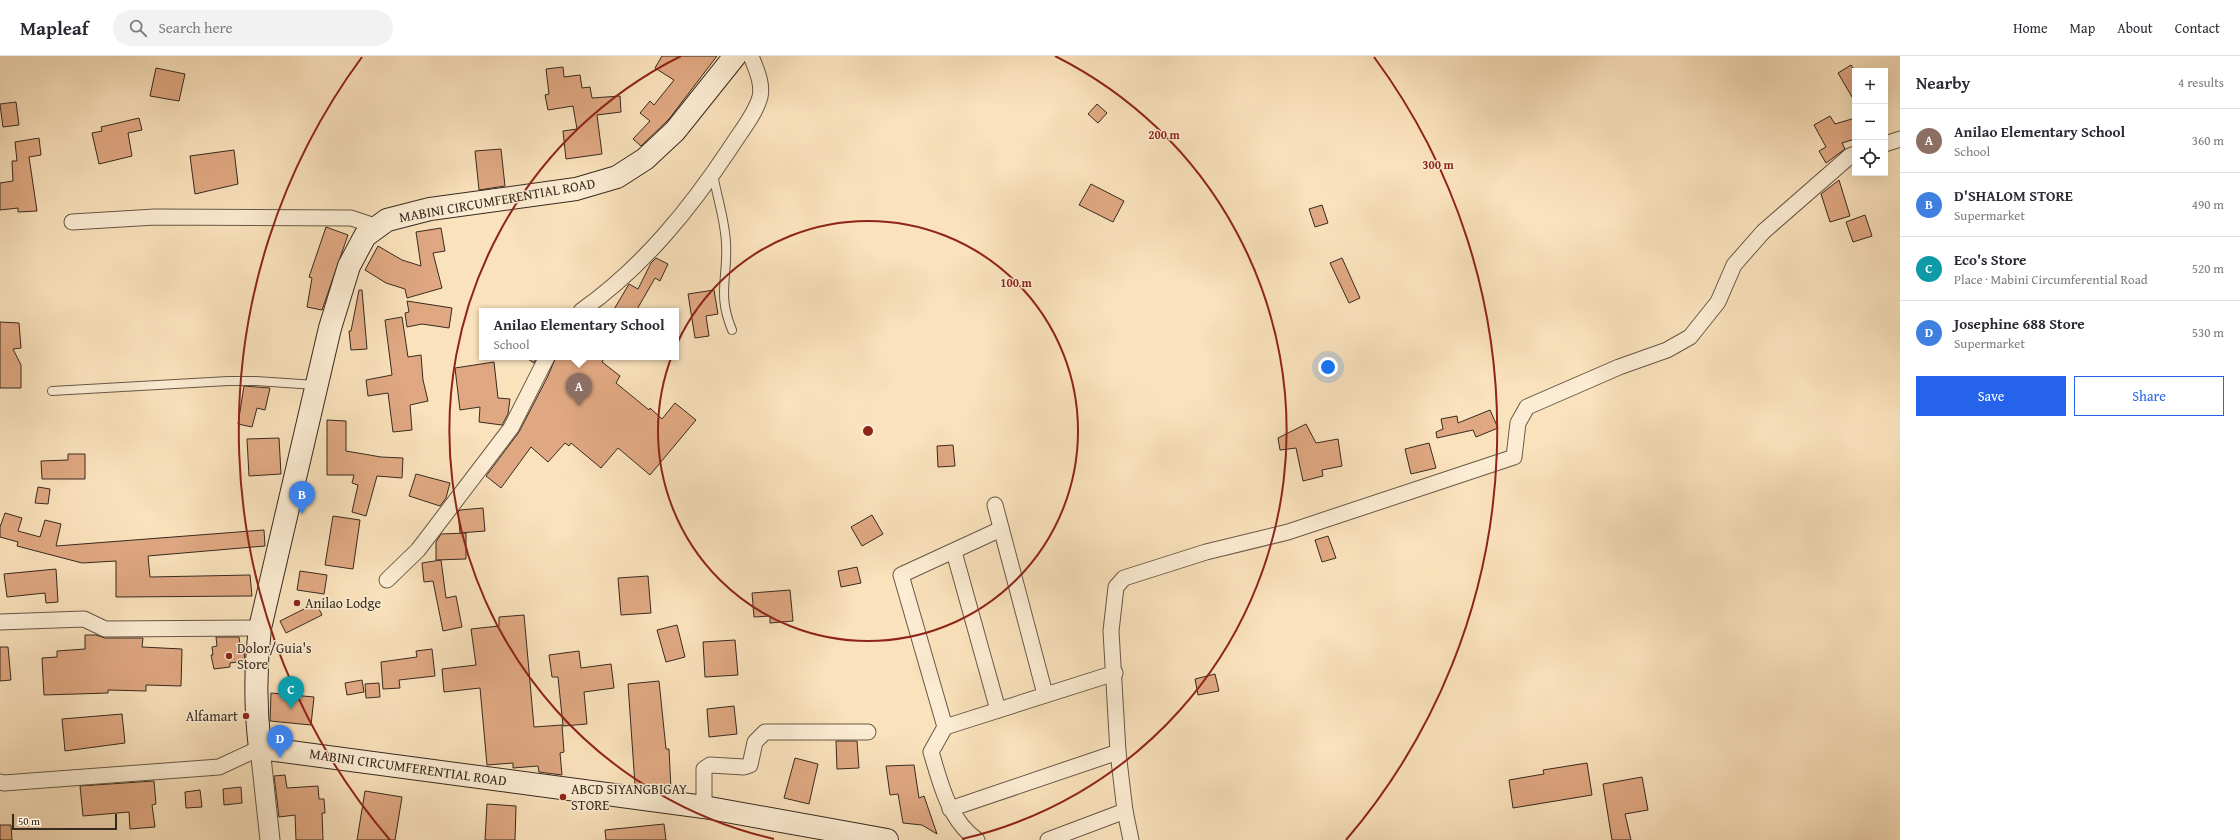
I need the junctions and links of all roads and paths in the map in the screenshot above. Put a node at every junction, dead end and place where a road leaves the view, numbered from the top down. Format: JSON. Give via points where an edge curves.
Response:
{"nodes":[{"id":1,"x":734,"y":56,"type":"edge"},
{"id":2,"x":751,"y":56,"type":"edge"},
{"id":3,"x":1900,"y":139,"type":"edge"},
{"id":4,"x":1888,"y":143,"type":"edge"},
{"id":5,"x":1852,"y":155,"type":"edge"},
{"id":6,"x":713,"y":174,"type":"junction"},
{"id":7,"x":72,"y":222,"type":"dead end"},
{"id":8,"x":378,"y":227,"type":"junction"},
{"id":9,"x":585,"y":308,"type":"edge"},
{"id":10,"x":732,"y":330,"type":"dead end"},
{"id":11,"x":545,"y":360,"type":"edge"},
{"id":12,"x":317,"y":386,"type":"junction"},
{"id":13,"x":52,"y":391,"type":"dead end"},
{"id":14,"x":995,"y":505,"type":"dead end"},
{"id":15,"x":1001,"y":529,"type":"junction"},
{"id":16,"x":954,"y":552,"type":"junction"},
{"id":17,"x":387,"y":580,"type":"dead end"},
{"id":18,"x":0,"y":622,"type":"edge"},
{"id":19,"x":260,"y":628,"type":"junction"},
{"id":20,"x":1115,"y":673,"type":"junction"},
{"id":21,"x":1045,"y":694,"type":"junction"},
{"id":22,"x":998,"y":710,"type":"junction"},
{"id":23,"x":945,"y":727,"type":"junction"},
{"id":24,"x":868,"y":732,"type":"dead end"},
{"id":25,"x":260,"y":748,"type":"junction"},
{"id":26,"x":1118,"y":752,"type":"junction"},
{"id":27,"x":0,"y":782,"type":"edge"},
{"id":28,"x":704,"y":807,"type":"junction"},
{"id":29,"x":950,"y":809,"type":"junction"},
{"id":30,"x":1125,"y":811,"type":"junction"},
{"id":31,"x":270,"y":840,"type":"edge"},
{"id":32,"x":887,"y":840,"type":"edge"},
{"id":33,"x":977,"y":840,"type":"edge"},
{"id":34,"x":1048,"y":840,"type":"edge"},
{"id":35,"x":1130,"y":840,"type":"edge"}],
"edges":[{"from":1,"to":8,"type":"main road","name":"MABINI CIRCUMFERENTIAL ROAD","via":[[675,131],[645,159],[617,177],[576,188],[430,209],[387,220]]},
{"from":2,"to":6,"type":"street","via":[[760,79],[760,96],[749,119]]},
{"from":3,"to":4,"type":"street"},
{"from":5,"to":20,"type":"street","via":[[1763,232],[1734,265],[1718,302],[1690,337],[1667,350],[1619,367],[1527,407],[1518,424],[1514,457],[1288,532],[1206,552],[1124,578],[1116,587],[1111,631]]},
{"from":6,"to":9,"type":"street","via":[[678,221],[631,271]]},
{"from":6,"to":10,"type":"lane","via":[[726,241],[727,260],[722,292],[725,314]]},
{"from":7,"to":8,"type":"street","via":[[156,217],[351,218]]},
{"from":8,"to":12,"type":"main road","name":"MABINI CIRCUMFERENTIAL ROAD","via":[[365,236],[349,266],[330,328]]},
{"from":11,"to":17,"type":"street","via":[[511,428],[418,550]]},
{"from":12,"to":13,"type":"lane","via":[[228,381]]},
{"from":12,"to":19,"type":"main road","name":"MABINI CIRCUMFERENTIAL ROAD"},
{"from":14,"to":15,"type":"street"},
{"from":15,"to":16,"type":"street"},
{"from":15,"to":21,"type":"street"},
{"from":16,"to":22,"type":"street"},
{"from":16,"to":23,"type":"street","via":[[901,575]]},
{"from":18,"to":19,"type":"street","via":[[84,619],[105,629]]},
{"from":19,"to":25,"type":"main road","name":"MABINI CIRCUMFERENTIAL ROAD","via":[[255,701]]},
{"from":20,"to":21,"type":"street"},
{"from":20,"to":26,"type":"street"},
{"from":21,"to":22,"type":"street"},
{"from":22,"to":23,"type":"street"},
{"from":23,"to":29,"type":"street","via":[[931,752]]},
{"from":24,"to":28,"type":"street","via":[[765,732],[755,742],[750,765],[710,765],[704,769]]},
{"from":25,"to":27,"type":"street","via":[[219,767]]},
{"from":25,"to":28,"type":"main road","name":"MABINI CIRCUMFERENTIAL ROAD"},
{"from":25,"to":31,"type":"street"},
{"from":26,"to":29,"type":"street"},
{"from":26,"to":30,"type":"street"},
{"from":28,"to":32,"type":"main road","name":"MABINI CIRCUMFERENTIAL ROAD"},
{"from":29,"to":33,"type":"street","via":[[964,831]]},
{"from":30,"to":34,"type":"street"},
{"from":30,"to":35,"type":"street"}]}
